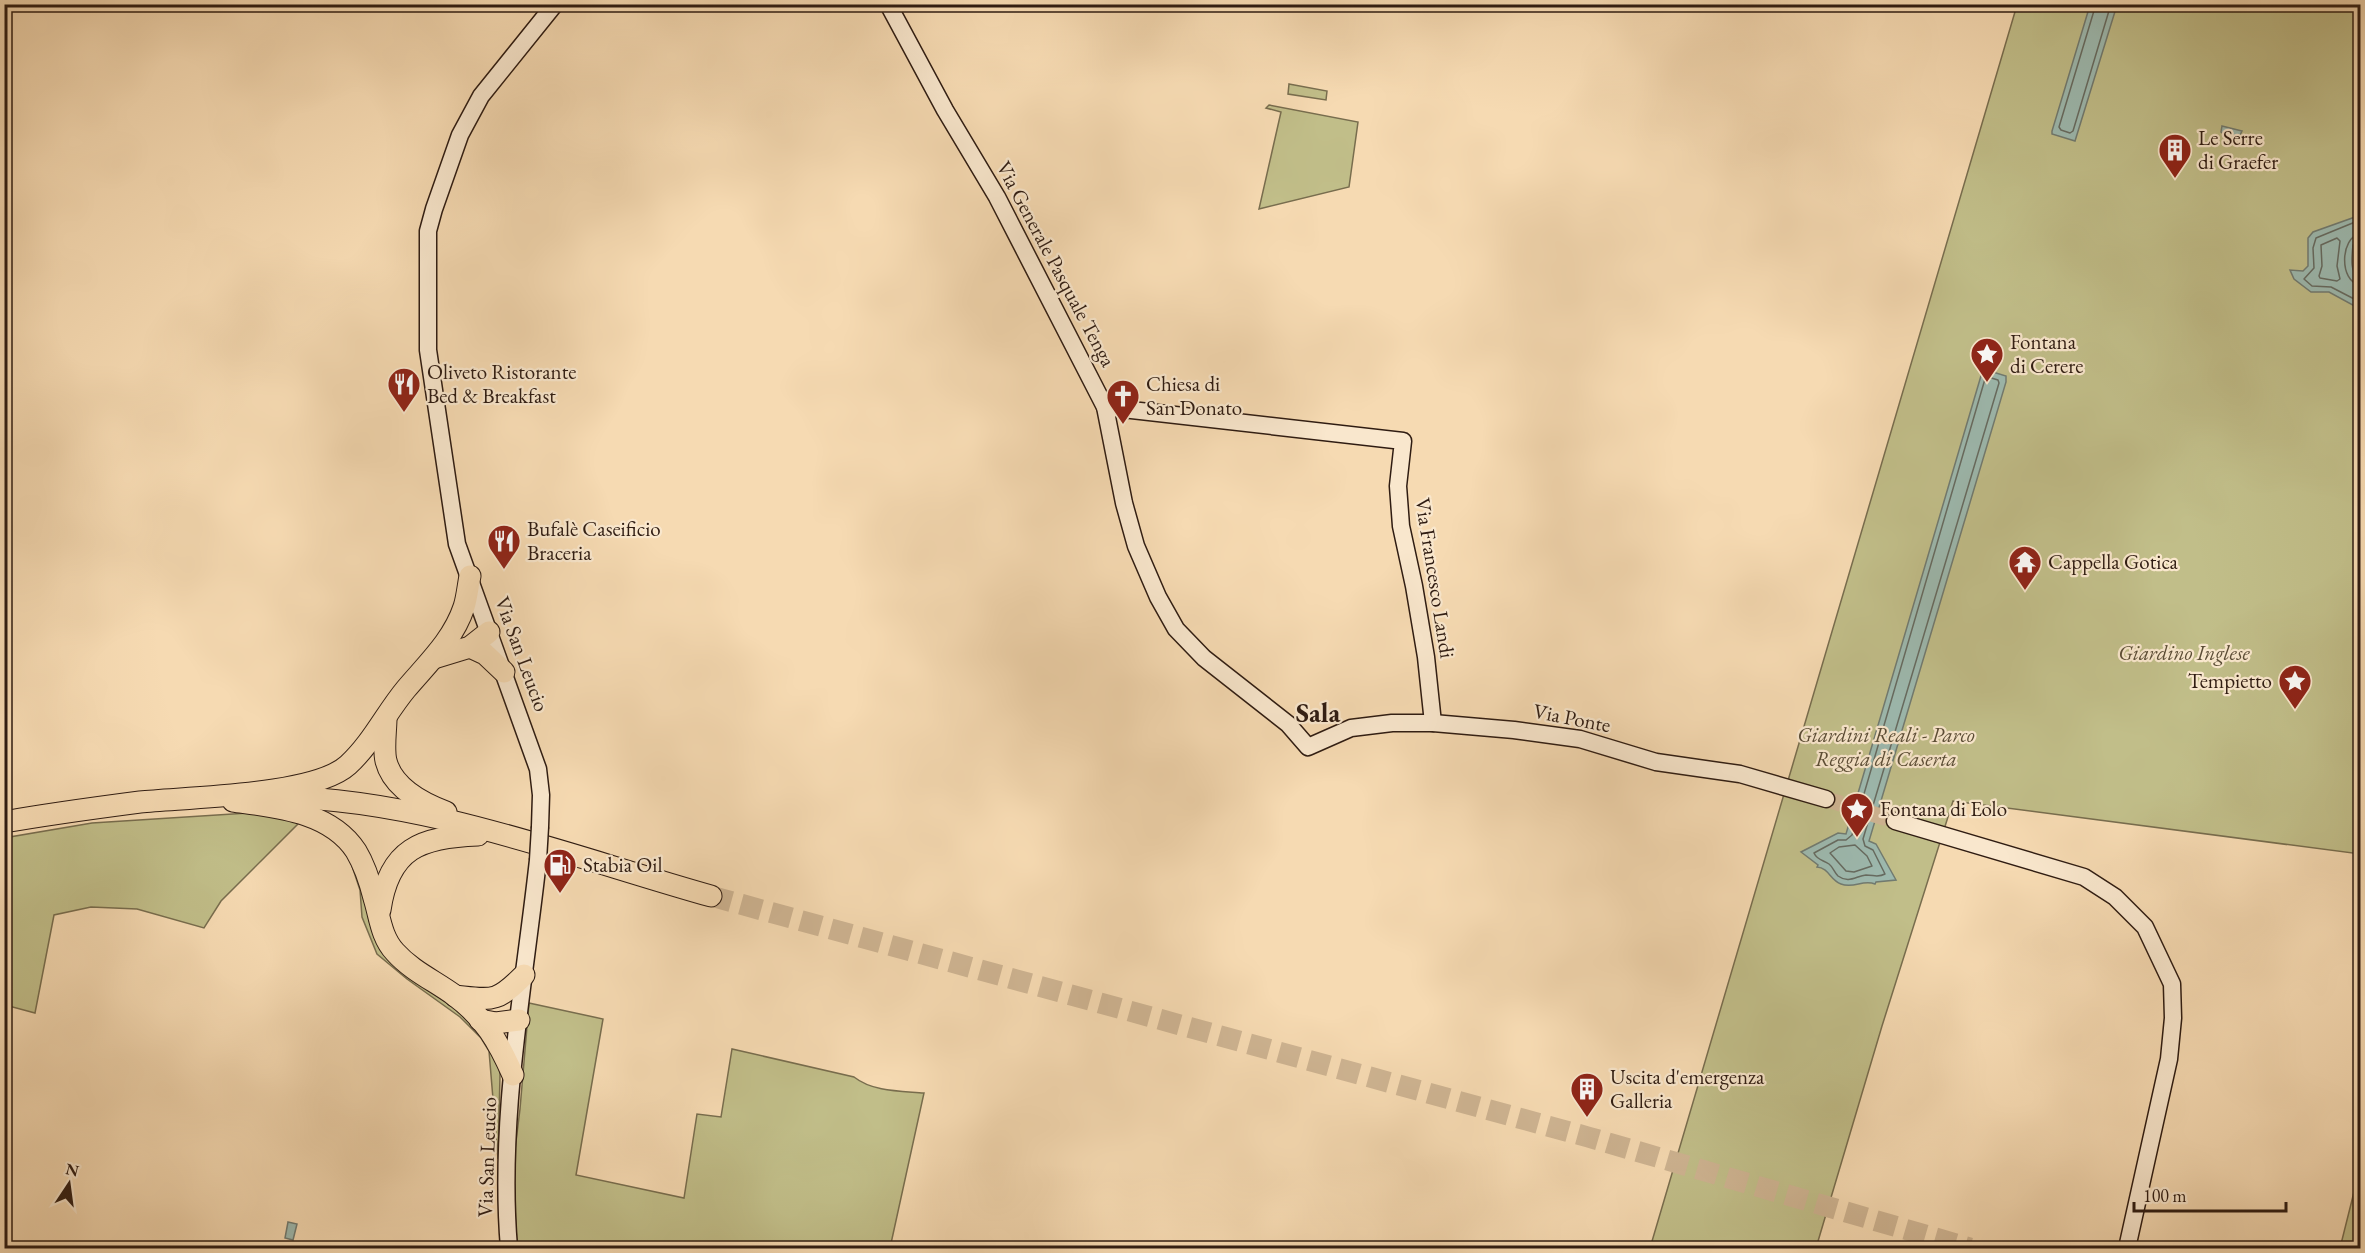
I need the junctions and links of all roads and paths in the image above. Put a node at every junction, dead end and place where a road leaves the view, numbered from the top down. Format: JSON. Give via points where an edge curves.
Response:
{"nodes":[{"id":1,"x":555,"y":4,"type":"edge"},
{"id":2,"x":888,"y":4,"type":"edge"},
{"id":3,"x":1105,"y":407,"type":"junction"},
{"id":4,"x":470,"y":576,"type":"junction"},
{"id":5,"x":453,"y":630,"type":"junction"},
{"id":6,"x":489,"y":632,"type":"junction"},
{"id":7,"x":470,"y":646,"type":"junction"},
{"id":8,"x":434,"y":658,"type":"junction"},
{"id":9,"x":504,"y":672,"type":"junction"},
{"id":10,"x":386,"y":718,"type":"junction"},
{"id":11,"x":1433,"y":723,"type":"junction"},
{"id":12,"x":1308,"y":747,"type":"joint"},
{"id":13,"x":202,"y":797,"type":"junction"},
{"id":14,"x":1826,"y":800,"type":"tunnel mouth"},
{"id":15,"x":1895,"y":821,"type":"tunnel mouth"},
{"id":16,"x":4,"y":822,"type":"edge"},
{"id":17,"x":502,"y":834,"type":"junction"},
{"id":18,"x":711,"y":896,"type":"tunnel mouth"},
{"id":19,"x":379,"y":915,"type":"junction"},
{"id":20,"x":524,"y":975,"type":"junction"},
{"id":21,"x":455,"y":996,"type":"junction"},
{"id":22,"x":492,"y":1000,"type":"junction"},
{"id":23,"x":480,"y":1020,"type":"junction"},
{"id":24,"x":519,"y":1020,"type":"junction"},
{"id":25,"x":513,"y":1075,"type":"junction"},
{"id":26,"x":509,"y":1248,"type":"edge"},
{"id":27,"x":2127,"y":1248,"type":"edge"}],
"edges":[{"from":1,"to":4,"type":"street","name":"Via San Leucio","via":[[481,96],[460,135],[428,231],[428,350],[458,544]]},
{"from":2,"to":3,"type":"street","name":"Via Generale Pasquale Tenga","via":[[997,197]]},
{"from":3,"to":11,"type":"street","name":"Via Francesco Landi","via":[[1403,441],[1398,486],[1401,526],[1422,636]]},
{"from":3,"to":12,"type":"street","name":"Via Generale Pasquale Tenga","via":[[1136,546],[1176,629],[1204,658],[1288,724]]},
{"from":4,"to":5,"type":"highway","via":[[464,607]]},
{"from":4,"to":6,"type":"street","name":"Via San Leucio"},
{"from":5,"to":6,"type":"highway","via":[[471,627]]},
{"from":5,"to":8,"type":"highway"},
{"from":6,"to":7,"type":"highway"},
{"from":6,"to":9,"type":"street","name":"Via San Leucio"},
{"from":7,"to":8,"type":"highway"},
{"from":7,"to":9,"type":"highway"},
{"from":8,"to":10,"type":"highway"},
{"from":9,"to":20,"type":"street","name":"Via San Leucio","bridge":true,"via":[[538,769],[541,795],[538,860]]},
{"from":10,"to":13,"type":"highway","via":[[348,765],[323,779],[293,787]]},
{"from":10,"to":17,"type":"highway","via":[[386,761],[395,780],[409,794]]},
{"from":11,"to":12,"type":"street","name":"Via Ponte","via":[[1351,729]]},
{"from":11,"to":14,"type":"street","name":"Via Ponte","via":[[1580,738],[1656,762],[1740,774]]},
{"from":13,"to":16,"type":"highway"},
{"from":13,"to":17,"type":"highway","via":[[290,797],[343,802],[438,818]]},
{"from":13,"to":19,"type":"highway","via":[[289,809],[338,833],[355,849],[365,868]]},
{"from":15,"to":27,"type":"street","via":[[2084,877],[2115,897],[2145,927],[2172,984],[2173,1018],[2169,1059]]},
{"from":17,"to":18,"type":"highway"},
{"from":17,"to":19,"type":"highway","via":[[433,839],[410,849],[392,869],[383,888]]},
{"from":19,"to":21,"type":"highway","via":[[384,936],[395,952]]},
{"from":20,"to":22,"type":"highway"},
{"from":20,"to":24,"type":"street","name":"Via San Leucio"},
{"from":21,"to":22,"type":"highway"},
{"from":21,"to":23,"type":"highway"},
{"from":22,"to":24,"type":"highway"},
{"from":23,"to":24,"type":"highway"},
{"from":23,"to":25,"type":"highway","via":[[498,1042]]},
{"from":24,"to":25,"type":"street","name":"Via San Leucio"},
{"from":25,"to":26,"type":"street","name":"Via San Leucio","via":[[505,1208]]}]}
